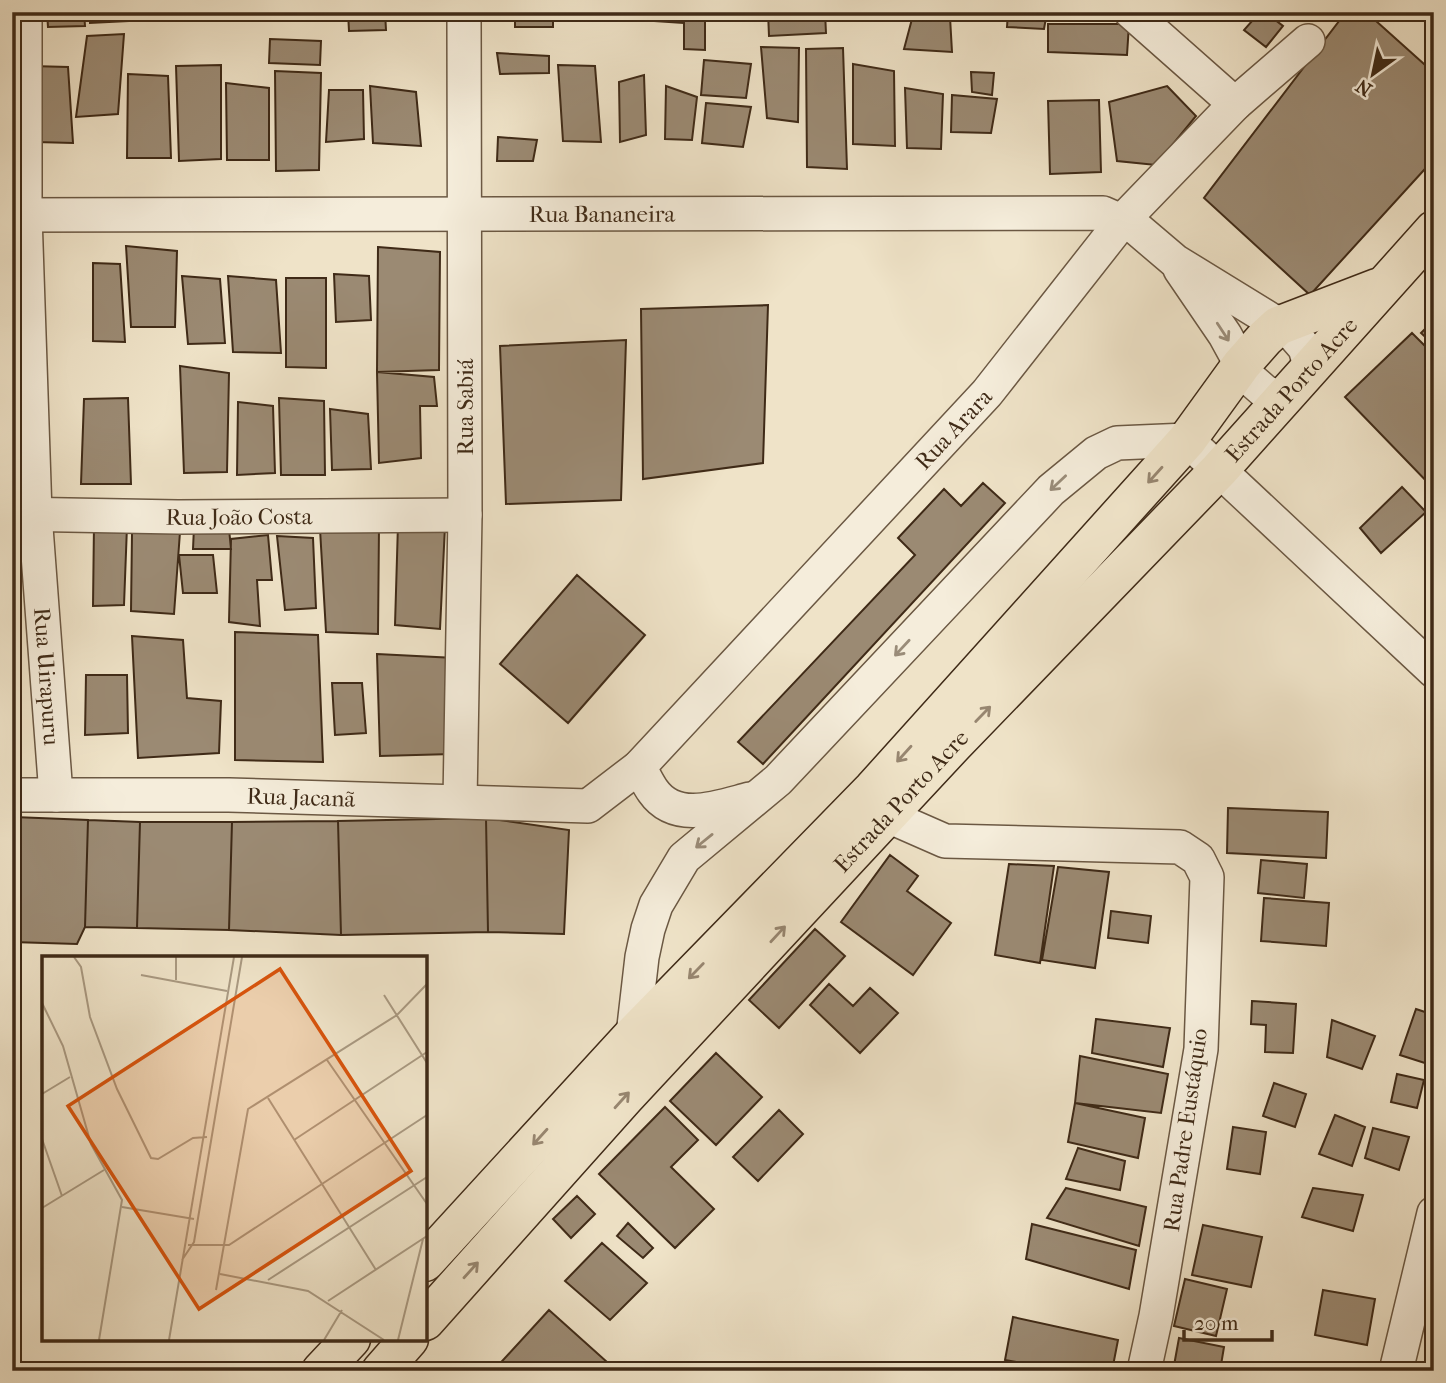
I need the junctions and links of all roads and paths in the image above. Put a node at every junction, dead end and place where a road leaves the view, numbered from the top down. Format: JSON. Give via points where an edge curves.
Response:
{"nodes":[{"id":1,"x":25,"y":12,"type":"edge"},
{"id":2,"x":464,"y":12,"type":"edge"},
{"id":3,"x":1131,"y":12,"type":"edge"},
{"id":4,"x":1308,"y":41,"type":"dead end"},
{"id":5,"x":1235,"y":104,"type":"junction"},
{"id":6,"x":464,"y":214,"type":"junction"},
{"id":7,"x":19,"y":215,"type":"edge"},
{"id":8,"x":1123,"y":220,"type":"junction"},
{"id":9,"x":1434,"y":230,"type":"edge"},
{"id":10,"x":1175,"y":261,"type":"junction"},
{"id":11,"x":1384,"y":286,"type":"junction"},
{"id":12,"x":1278,"y":326,"type":"junction"},
{"id":13,"x":1242,"y":364,"type":"junction"},
{"id":14,"x":1311,"y":369,"type":"junction"},
{"id":15,"x":1282,"y":401,"type":"junction"},
{"id":16,"x":1187,"y":440,"type":"junction"},
{"id":17,"x":1219,"y":470,"type":"junction"},
{"id":18,"x":24,"y":514,"type":"edge"},
{"id":19,"x":466,"y":514,"type":"junction"},
{"id":20,"x":1434,"y":670,"type":"edge"},
{"id":21,"x":639,"y":767,"type":"junction"},
{"id":22,"x":12,"y":795,"type":"edge"},
{"id":23,"x":56,"y":795,"type":"junction"},
{"id":24,"x":760,"y":796,"type":"junction"},
{"id":25,"x":460,"y":801,"type":"junction"},
{"id":26,"x":588,"y":806,"type":"joint"},
{"id":27,"x":877,"y":806,"type":"junction"},
{"id":28,"x":633,"y":1035,"type":"junction"},
{"id":29,"x":1434,"y":1213,"type":"edge"},
{"id":30,"x":427,"y":1260,"type":"edge"},
{"id":31,"x":427,"y":1319,"type":"edge"},
{"id":32,"x":349,"y":1341,"type":"edge"},
{"id":33,"x":407,"y":1341,"type":"edge"},
{"id":34,"x":321,"y":1371,"type":"edge"},
{"id":35,"x":381,"y":1371,"type":"edge"},
{"id":36,"x":1144,"y":1371,"type":"edge"},
{"id":37,"x":1396,"y":1371,"type":"edge"}],
"edges":[{"from":1,"to":7,"type":"street","name":"Rua Uirapuru"},
{"from":2,"to":6,"type":"street","name":"Rua Sabiá"},
{"from":3,"to":5,"type":"street"},
{"from":4,"to":5,"type":"street","name":"Rua Arara"},
{"from":5,"to":8,"type":"street","name":"Rua Arara"},
{"from":6,"to":7,"type":"street","name":"Rua Bananeira"},
{"from":6,"to":8,"type":"street","name":"Rua Bananeira","via":[[1103,213]]},
{"from":6,"to":19,"type":"street","name":"Rua Sabiá"},
{"from":7,"to":18,"type":"street","name":"Rua Uirapuru"},
{"from":8,"to":10,"type":"street","name":"Rua Bananeira"},
{"from":8,"to":21,"type":"street","name":"Rua Arara","via":[[987,393]]},
{"from":9,"to":11,"type":"main road","name":"Estrada Porto Acre"},
{"from":10,"to":12,"type":"street","name":"Rua Bananeira"},
{"from":10,"to":13,"type":"street","name":"Rua Bananeira","one_way":true},
{"from":11,"to":12,"type":"main road","name":"Estrada Porto Acre"},
{"from":11,"to":14,"type":"main road","name":"Estrada Porto Acre"},
{"from":12,"to":13,"type":"main road","name":"Estrada Porto Acre"},
{"from":12,"to":14,"type":"street","via":[[1305,348]]},
{"from":13,"to":15,"type":"street","via":[[1248,377]]},
{"from":13,"to":16,"type":"main road","name":"Estrada Porto Acre"},
{"from":14,"to":15,"type":"main road","name":"Estrada Porto Acre"},
{"from":15,"to":17,"type":"main road","name":"Estrada Porto Acre"},
{"from":16,"to":17,"type":"street"},
{"from":16,"to":24,"type":"street","one_way":true,"via":[[1117,443],[1074,469]]},
{"from":16,"to":27,"type":"main road","name":"Estrada Porto Acre","one_way":true},
{"from":17,"to":20,"type":"street"},
{"from":27,"to":17,"type":"main road","name":"Estrada Porto Acre","one_way":true,"via":[[1018,676]]},
{"from":18,"to":19,"type":"street","name":"Rua João Costa"},
{"from":18,"to":23,"type":"street","name":"Rua Uirapuru"},
{"from":19,"to":25,"type":"street","name":"Rua Sabiá"},
{"from":21,"to":24,"type":"street","via":[[654,794],[675,808],[699,812]]},
{"from":21,"to":26,"type":"street","name":"Rua Arara"},
{"from":22,"to":23,"type":"street","name":"Rua Jacanã"},
{"from":23,"to":25,"type":"street","name":"Rua Jacanã"},
{"from":24,"to":28,"type":"street","one_way":true,"via":[[684,858],[667,883],[642,957]]},
{"from":25,"to":26,"type":"street","name":"Rua Jacanã"},
{"from":27,"to":28,"type":"main road","name":"Estrada Porto Acre","one_way":true},
{"from":31,"to":27,"type":"main road","name":"Estrada Porto Acre","one_way":true},
{"from":27,"to":36,"type":"street","name":"Rua Padre Eustáquio","via":[[945,841],[1180,848],[1198,859],[1207,877],[1201,1049]]},
{"from":28,"to":30,"type":"main road","name":"Estrada Porto Acre","one_way":true},
{"from":29,"to":37,"type":"street"},
{"from":32,"to":34,"type":"main road"},
{"from":33,"to":35,"type":"main road"}]}
